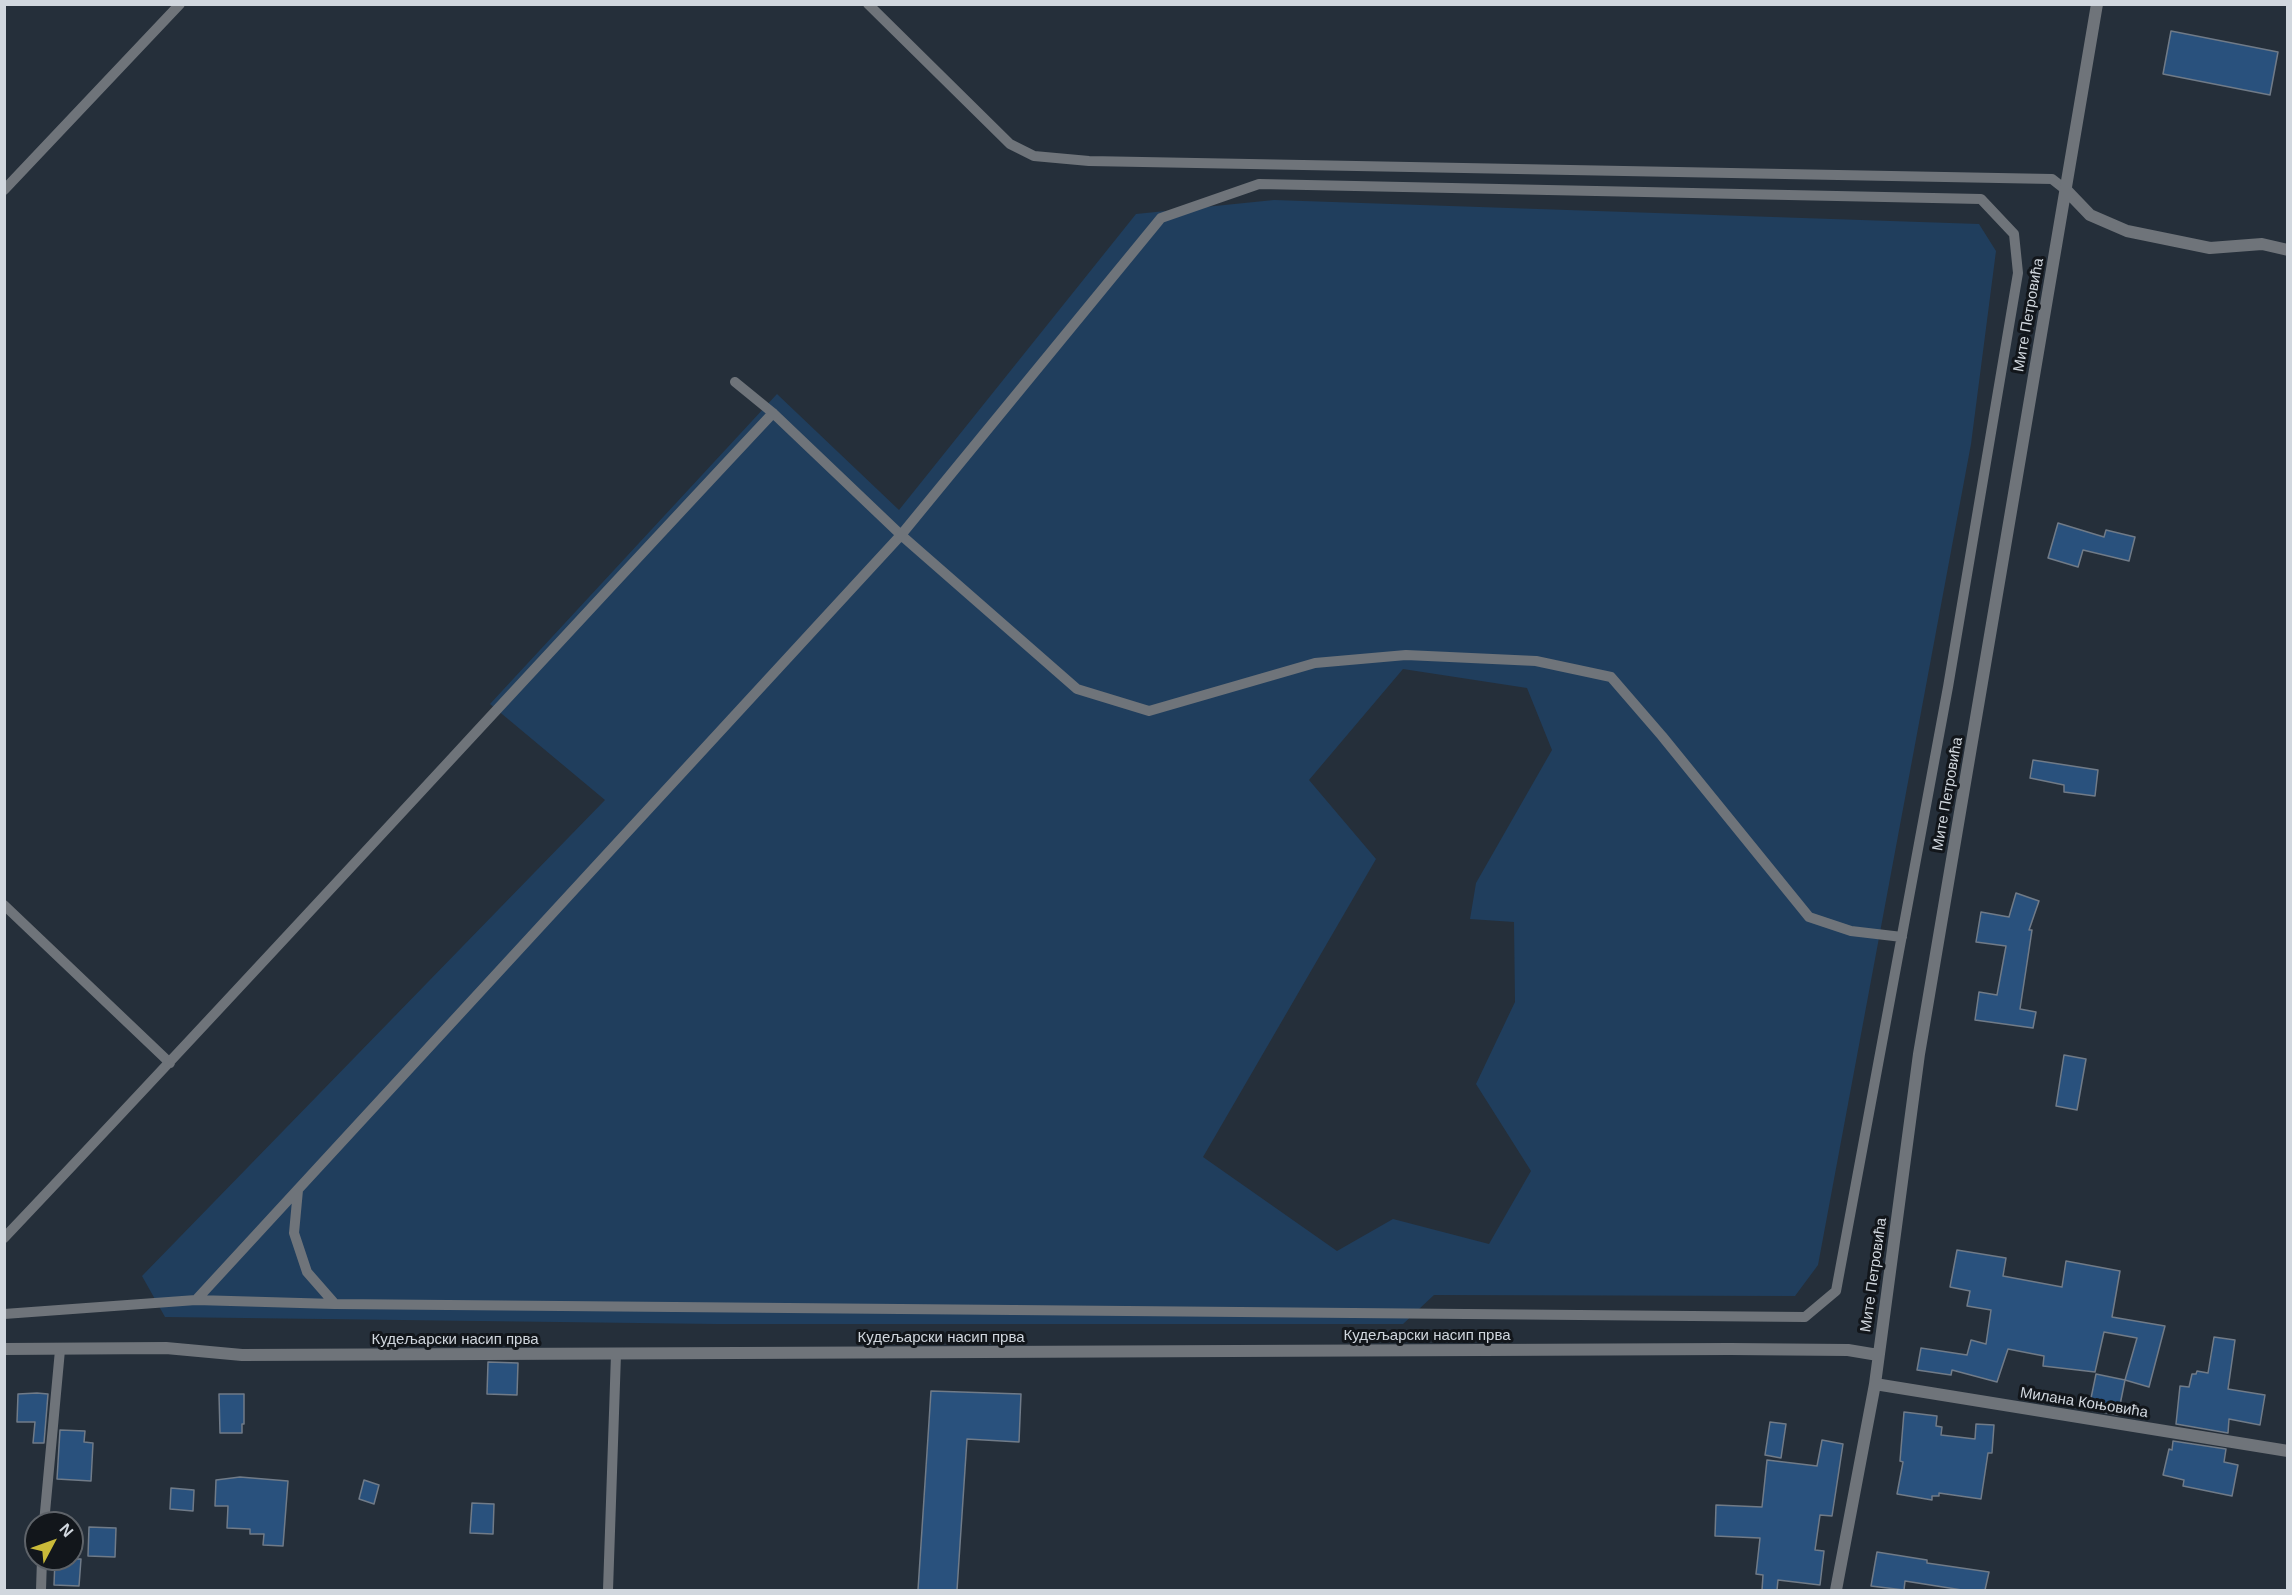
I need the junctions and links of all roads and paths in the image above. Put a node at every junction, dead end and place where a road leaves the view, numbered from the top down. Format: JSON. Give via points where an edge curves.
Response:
{"nodes":[{"id":1,"x":180,"y":4,"type":"edge"},
{"id":2,"x":868,"y":4,"type":"edge"},
{"id":3,"x":2097,"y":4,"type":"edge"},
{"id":4,"x":4,"y":190,"type":"edge"},
{"id":5,"x":2066,"y":190,"type":"junction"},
{"id":6,"x":2288,"y":250,"type":"edge"},
{"id":7,"x":735,"y":381,"type":"dead end"},
{"id":8,"x":773,"y":413,"type":"junction"},
{"id":9,"x":901,"y":535,"type":"junction"},
{"id":10,"x":4,"y":905,"type":"edge"},
{"id":11,"x":1902,"y":937,"type":"junction"},
{"id":12,"x":170,"y":1063,"type":"junction"},
{"id":13,"x":298,"y":1190,"type":"junction"},
{"id":14,"x":4,"y":1238,"type":"edge"},
{"id":15,"x":196,"y":1300,"type":"junction"},
{"id":16,"x":335,"y":1304,"type":"junction"},
{"id":17,"x":4,"y":1314,"type":"edge"},
{"id":18,"x":4,"y":1349,"type":"edge"},
{"id":19,"x":60,"y":1350,"type":"junction"},
{"id":20,"x":616,"y":1354,"type":"junction"},
{"id":21,"x":1878,"y":1355,"type":"junction"},
{"id":22,"x":1875,"y":1384,"type":"junction"},
{"id":23,"x":2288,"y":1451,"type":"edge"},
{"id":24,"x":45,"y":1511,"type":"edge"},
{"id":25,"x":42,"y":1571,"type":"edge"},
{"id":26,"x":41,"y":1590,"type":"edge"},
{"id":27,"x":608,"y":1590,"type":"edge"},
{"id":28,"x":1836,"y":1590,"type":"edge"}],
"edges":[{"from":1,"to":4,"type":"lane"},
{"from":2,"to":5,"type":"lane","via":[[1010,144],[1034,156],[1089,161],[2052,179]]},
{"from":3,"to":5,"type":"street","name":"Мите Петровића"},
{"from":5,"to":6,"type":"street","via":[[2090,215],[2127,231],[2210,248],[2262,244]]},
{"from":5,"to":21,"type":"street","name":"Мите Петровића","via":[[1919,1054]]},
{"from":7,"to":8,"type":"lane"},
{"from":8,"to":9,"type":"lane"},
{"from":8,"to":12,"type":"lane"},
{"from":9,"to":11,"type":"lane","via":[[1077,689],[1149,711],[1315,663],[1406,655],[1536,661],[1611,677],[1809,917],[1851,931]]},
{"from":9,"to":11,"type":"lane","via":[[1161,218],[1259,184],[1981,199],[2013,234],[2018,273]]},
{"from":9,"to":13,"type":"lane"},
{"from":10,"to":12,"type":"lane"},
{"from":11,"to":16,"type":"lane","via":[[1836,1290],[1805,1317]]},
{"from":12,"to":14,"type":"lane"},
{"from":13,"to":15,"type":"lane"},
{"from":13,"to":16,"type":"lane","via":[[294,1233],[307,1272]]},
{"from":15,"to":16,"type":"lane"},
{"from":15,"to":17,"type":"lane"},
{"from":18,"to":19,"type":"street","name":"Кудељарски насип прва"},
{"from":19,"to":20,"type":"street","name":"Кудељарски насип прва","via":[[166,1348],[242,1355]]},
{"from":19,"to":24,"type":"lane"},
{"from":20,"to":21,"type":"street","name":"Кудељарски насип прва","via":[[1741,1349],[1848,1350]]},
{"from":20,"to":27,"type":"lane"},
{"from":21,"to":22,"type":"street","name":"Мите Петровића"},
{"from":22,"to":23,"type":"street","name":"Милана Коњовића"},
{"from":22,"to":28,"type":"street","name":"Мите Петровића"},
{"from":25,"to":26,"type":"lane"}]}
